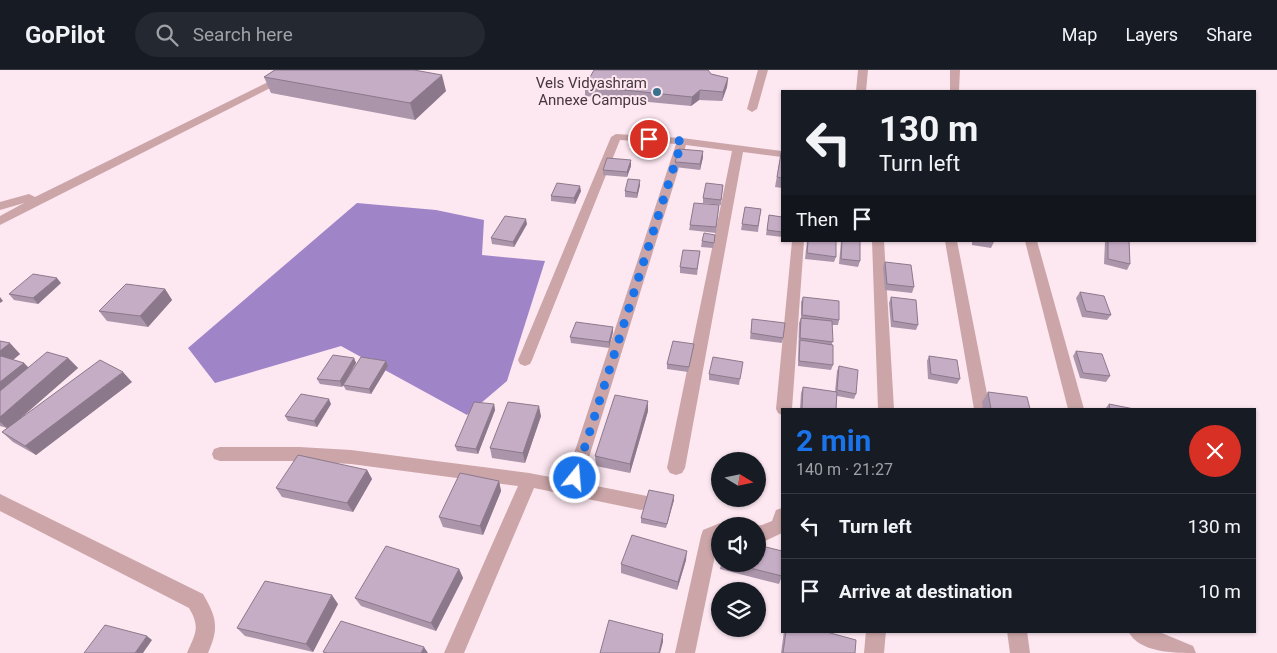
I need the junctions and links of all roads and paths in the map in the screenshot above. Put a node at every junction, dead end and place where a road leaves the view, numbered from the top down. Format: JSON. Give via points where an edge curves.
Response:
{"nodes":[{"id":1,"x":294,"y":70,"type":"edge"},
{"id":2,"x":763,"y":70,"type":"edge"},
{"id":3,"x":863,"y":70,"type":"edge"},
{"id":4,"x":955,"y":70,"type":"edge"},
{"id":5,"x":861,"y":90,"type":"edge"},
{"id":6,"x":955,"y":90,"type":"dead end"},
{"id":7,"x":752,"y":109,"type":"dead end"},
{"id":8,"x":682,"y":141,"type":"junction"},
{"id":9,"x":738,"y":148,"type":"junction"},
{"id":10,"x":781,"y":154,"type":"edge"},
{"id":11,"x":57,"y":190,"type":"junction"},
{"id":12,"x":0,"y":206,"type":"edge"},
{"id":13,"x":0,"y":221,"type":"edge"},
{"id":14,"x":798,"y":242,"type":"edge"},
{"id":15,"x":878,"y":242,"type":"edge"},
{"id":16,"x":951,"y":242,"type":"edge"},
{"id":17,"x":1031,"y":242,"type":"edge"},
{"id":18,"x":525,"y":360,"type":"dead end"},
{"id":19,"x":784,"y":408,"type":"edge"},
{"id":20,"x":886,"y":408,"type":"edge"},
{"id":21,"x":982,"y":408,"type":"edge"},
{"id":22,"x":1076,"y":408,"type":"edge"},
{"id":23,"x":220,"y":454,"type":"dead end"},
{"id":24,"x":676,"y":468,"type":"dead end"},
{"id":25,"x":529,"y":480,"type":"junction"},
{"id":26,"x":562,"y":486,"type":"junction"},
{"id":27,"x":641,"y":502,"type":"dead end"},
{"id":28,"x":3,"y":508,"type":"edge"},
{"id":29,"x":781,"y":519,"type":"edge"},
{"id":30,"x":766,"y":532,"type":"edge"},
{"id":31,"x":711,"y":536,"type":"edge"},
{"id":32,"x":876,"y":633,"type":"edge"},
{"id":33,"x":1017,"y":633,"type":"edge"},
{"id":34,"x":1141,"y":633,"type":"edge"},
{"id":35,"x":197,"y":653,"type":"edge"},
{"id":36,"x":454,"y":653,"type":"edge"},
{"id":37,"x":685,"y":653,"type":"edge"},
{"id":38,"x":874,"y":653,"type":"edge"},
{"id":39,"x":1020,"y":653,"type":"edge"},
{"id":40,"x":1186,"y":653,"type":"edge"}],
"edges":[{"from":1,"to":11,"type":"street","via":[[274,83]]},
{"from":2,"to":7,"type":"street"},
{"from":3,"to":5,"type":"street"},
{"from":4,"to":6,"type":"street"},
{"from":8,"to":9,"type":"street"},
{"from":8,"to":18,"type":"street","via":[[616,137]]},
{"from":8,"to":26,"type":"street","via":[[575,478],[571,484]]},
{"from":9,"to":10,"type":"street"},
{"from":9,"to":24,"type":"street"},
{"from":11,"to":12,"type":"street"},
{"from":11,"to":13,"type":"street"},
{"from":14,"to":19,"type":"street"},
{"from":15,"to":20,"type":"street"},
{"from":16,"to":21,"type":"street"},
{"from":17,"to":22,"type":"street"},
{"from":23,"to":25,"type":"street","via":[[352,456]]},
{"from":25,"to":26,"type":"street"},
{"from":25,"to":36,"type":"street"},
{"from":26,"to":27,"type":"street"},
{"from":28,"to":35,"type":"street","via":[[196,602],[205,615],[207,636]]},
{"from":29,"to":30,"type":"street","via":[[779,526]]},
{"from":31,"to":37,"type":"street"},
{"from":32,"to":38,"type":"street"},
{"from":33,"to":39,"type":"street"},
{"from":34,"to":40,"type":"street"}]}
